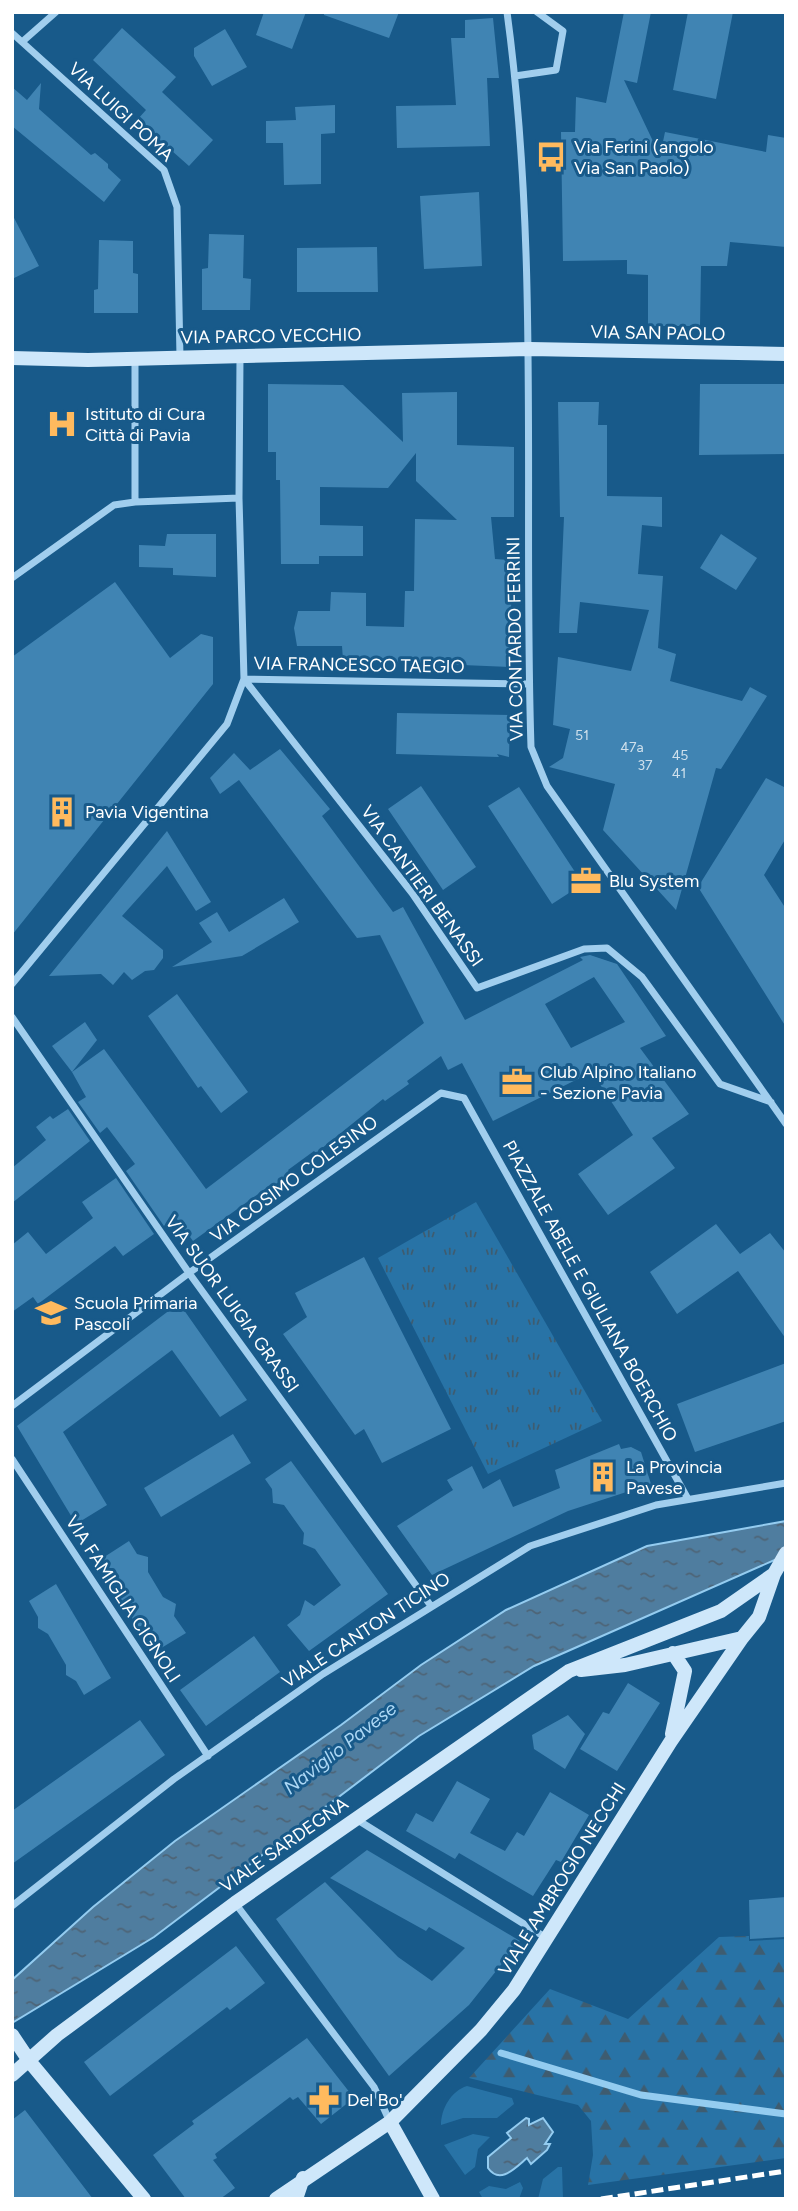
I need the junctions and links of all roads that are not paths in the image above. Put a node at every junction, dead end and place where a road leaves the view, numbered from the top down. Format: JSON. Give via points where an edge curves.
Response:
{"nodes":[{"id":1,"x":56,"y":12,"type":"edge"},
{"id":2,"x":507,"y":12,"type":"edge"},
{"id":3,"x":537,"y":12,"type":"edge"},
{"id":4,"x":12,"y":33,"type":"edge"},
{"id":5,"x":22,"y":42,"type":"junction"},
{"id":6,"x":515,"y":76,"type":"junction"},
{"id":7,"x":530,"y":349,"type":"junction"},
{"id":8,"x":786,"y":354,"type":"edge"},
{"id":9,"x":180,"y":357,"type":"junction"},
{"id":10,"x":240,"y":357,"type":"junction"},
{"id":11,"x":12,"y":358,"type":"edge"},
{"id":12,"x":135,"y":358,"type":"junction"},
{"id":13,"x":239,"y":498,"type":"junction"},
{"id":14,"x":135,"y":502,"type":"junction"},
{"id":15,"x":12,"y":578,"type":"edge"},
{"id":16,"x":244,"y":679,"type":"junction"},
{"id":17,"x":529,"y":684,"type":"junction"},
{"id":18,"x":12,"y":984,"type":"edge"},
{"id":19,"x":12,"y":1017,"type":"edge"},
{"id":20,"x":464,"y":1098,"type":"joint"},
{"id":21,"x":771,"y":1102,"type":"junction"},
{"id":22,"x":786,"y":1124,"type":"edge"},
{"id":23,"x":189,"y":1273,"type":"junction"},
{"id":24,"x":12,"y":1406,"type":"edge"},
{"id":25,"x":12,"y":1459,"type":"edge"},
{"id":26,"x":786,"y":1483,"type":"edge"},
{"id":27,"x":688,"y":1499,"type":"junction"},
{"id":28,"x":786,"y":1553,"type":"edge"},
{"id":29,"x":780,"y":1576,"type":"edge"},
{"id":30,"x":431,"y":1606,"type":"junction"},
{"id":31,"x":741,"y":1638,"type":"junction"},
{"id":32,"x":673,"y":1653,"type":"junction"},
{"id":33,"x":569,"y":1671,"type":"junction"},
{"id":34,"x":671,"y":1741,"type":"junction"},
{"id":35,"x":208,"y":1756,"type":"junction"},
{"id":36,"x":355,"y":1819,"type":"junction"},
{"id":37,"x":235,"y":1903,"type":"junction"},
{"id":38,"x":12,"y":1906,"type":"edge"},
{"id":39,"x":549,"y":1939,"type":"junction"},
{"id":40,"x":12,"y":2035,"type":"edge"},
{"id":41,"x":30,"y":2062,"type":"junction"},
{"id":42,"x":12,"y":2075,"type":"edge"},
{"id":43,"x":390,"y":2122,"type":"junction"},
{"id":44,"x":303,"y":2178,"type":"junction"},
{"id":45,"x":144,"y":2199,"type":"edge"},
{"id":46,"x":276,"y":2199,"type":"edge"},
{"id":47,"x":296,"y":2199,"type":"edge"},
{"id":48,"x":433,"y":2199,"type":"edge"}],
"edges":[{"from":1,"to":5,"type":"street"},
{"from":2,"to":6,"type":"street","name":"VIA CONTARDO FERRINI"},
{"from":3,"to":6,"type":"street","via":[[563,31],[555,71]]},
{"from":4,"to":5,"type":"street","name":"VIA LUIGI POMA"},
{"from":5,"to":9,"type":"street","name":"VIA LUIGI POMA","via":[[164,170],[177,207]]},
{"from":6,"to":7,"type":"street","name":"VIA CONTARDO FERRINI"},
{"from":7,"to":8,"type":"street","name":"VIA SAN PAOLO"},
{"from":7,"to":10,"type":"street","name":"VIA PARCO VECCHIO"},
{"from":7,"to":17,"type":"street","name":"VIA CONTARDO FERRINI"},
{"from":9,"to":10,"type":"street","name":"VIA PARCO VECCHIO"},
{"from":9,"to":12,"type":"street","name":"VIA PARCO VECCHIO"},
{"from":10,"to":13,"type":"street","name":"VIA FRANCESCO TAEGIO"},
{"from":11,"to":12,"type":"street","name":"VIA PARCO VECCHIO"},
{"from":12,"to":14,"type":"street"},
{"from":13,"to":14,"type":"street"},
{"from":13,"to":16,"type":"street","name":"VIA FRANCESCO TAEGIO"},
{"from":14,"to":15,"type":"street","via":[[114,505]]},
{"from":16,"to":17,"type":"street","name":"VIA FRANCESCO TAEGIO"},
{"from":16,"to":18,"type":"street","via":[[228,724]]},
{"from":16,"to":21,"type":"street","name":"VIA CANTIERI BENASSI","via":[[412,893],[477,988],[584,949],[607,948],[642,977],[720,1084]]},
{"from":17,"to":21,"type":"street","name":"VIA CONTARDO FERRINI","via":[[531,747],[547,786]]},
{"from":19,"to":23,"type":"street","name":"VIA SUOR LUIGIA GRASSI"},
{"from":20,"to":23,"type":"street","name":"VIA COSIMO COLESINO","via":[[441,1093]]},
{"from":20,"to":27,"type":"street","name":"PIAZZALE ABELE E GIULIANA BOERCHIO"},
{"from":21,"to":22,"type":"street","name":"VIA CONTARDO FERRINI"},
{"from":23,"to":24,"type":"street","name":"VIA COSIMO COLESINO"},
{"from":23,"to":30,"type":"street","name":"VIA SUOR LUIGIA GRASSI"},
{"from":25,"to":35,"type":"street","name":"VIA FAMIGLIA CIGNOLI"},
{"from":26,"to":27,"type":"street","name":"VIALE CANTON TICINO"},
{"from":27,"to":30,"type":"street","name":"VIALE CANTON TICINO","via":[[530,1546]]},
{"from":28,"to":29,"type":"street"},
{"from":29,"to":31,"type":"street","via":[[760,1617]]},
{"from":29,"to":33,"type":"street","name":"VIALE SARDEGNA","via":[[721,1611]]},
{"from":30,"to":35,"type":"street","name":"VIALE CANTON TICINO","via":[[323,1674]]},
{"from":31,"to":32,"type":"street"},
{"from":31,"to":34,"type":"street","name":"VIALE AMBROGIO NECCHI"},
{"from":32,"to":33,"type":"street","via":[[598,1670]]},
{"from":32,"to":34,"type":"street","name":"VIALE AMBROGIO NECCHI","via":[[685,1671]]},
{"from":33,"to":36,"type":"street","name":"VIALE SARDEGNA"},
{"from":34,"to":39,"type":"street","name":"VIALE AMBROGIO NECCHI"},
{"from":35,"to":38,"type":"street","name":"VIALE CANTON TICINO"},
{"from":36,"to":37,"type":"street","name":"VIALE SARDEGNA"},
{"from":36,"to":39,"type":"street"},
{"from":37,"to":41,"type":"street","name":"VIALE SARDEGNA","via":[[57,2035]]},
{"from":37,"to":43,"type":"street","via":[[374,2087]]},
{"from":39,"to":43,"type":"street","name":"VIALE AMBROGIO NECCHI","via":[[481,2030]]},
{"from":40,"to":41,"type":"street"},
{"from":41,"to":42,"type":"street","name":"VIALE SARDEGNA"},
{"from":41,"to":45,"type":"street"},
{"from":43,"to":44,"type":"street","name":"VIALE AMBROGIO NECCHI"},
{"from":43,"to":48,"type":"street"},
{"from":44,"to":46,"type":"street","name":"VIALE AMBROGIO NECCHI"},
{"from":44,"to":47,"type":"street"}]}
